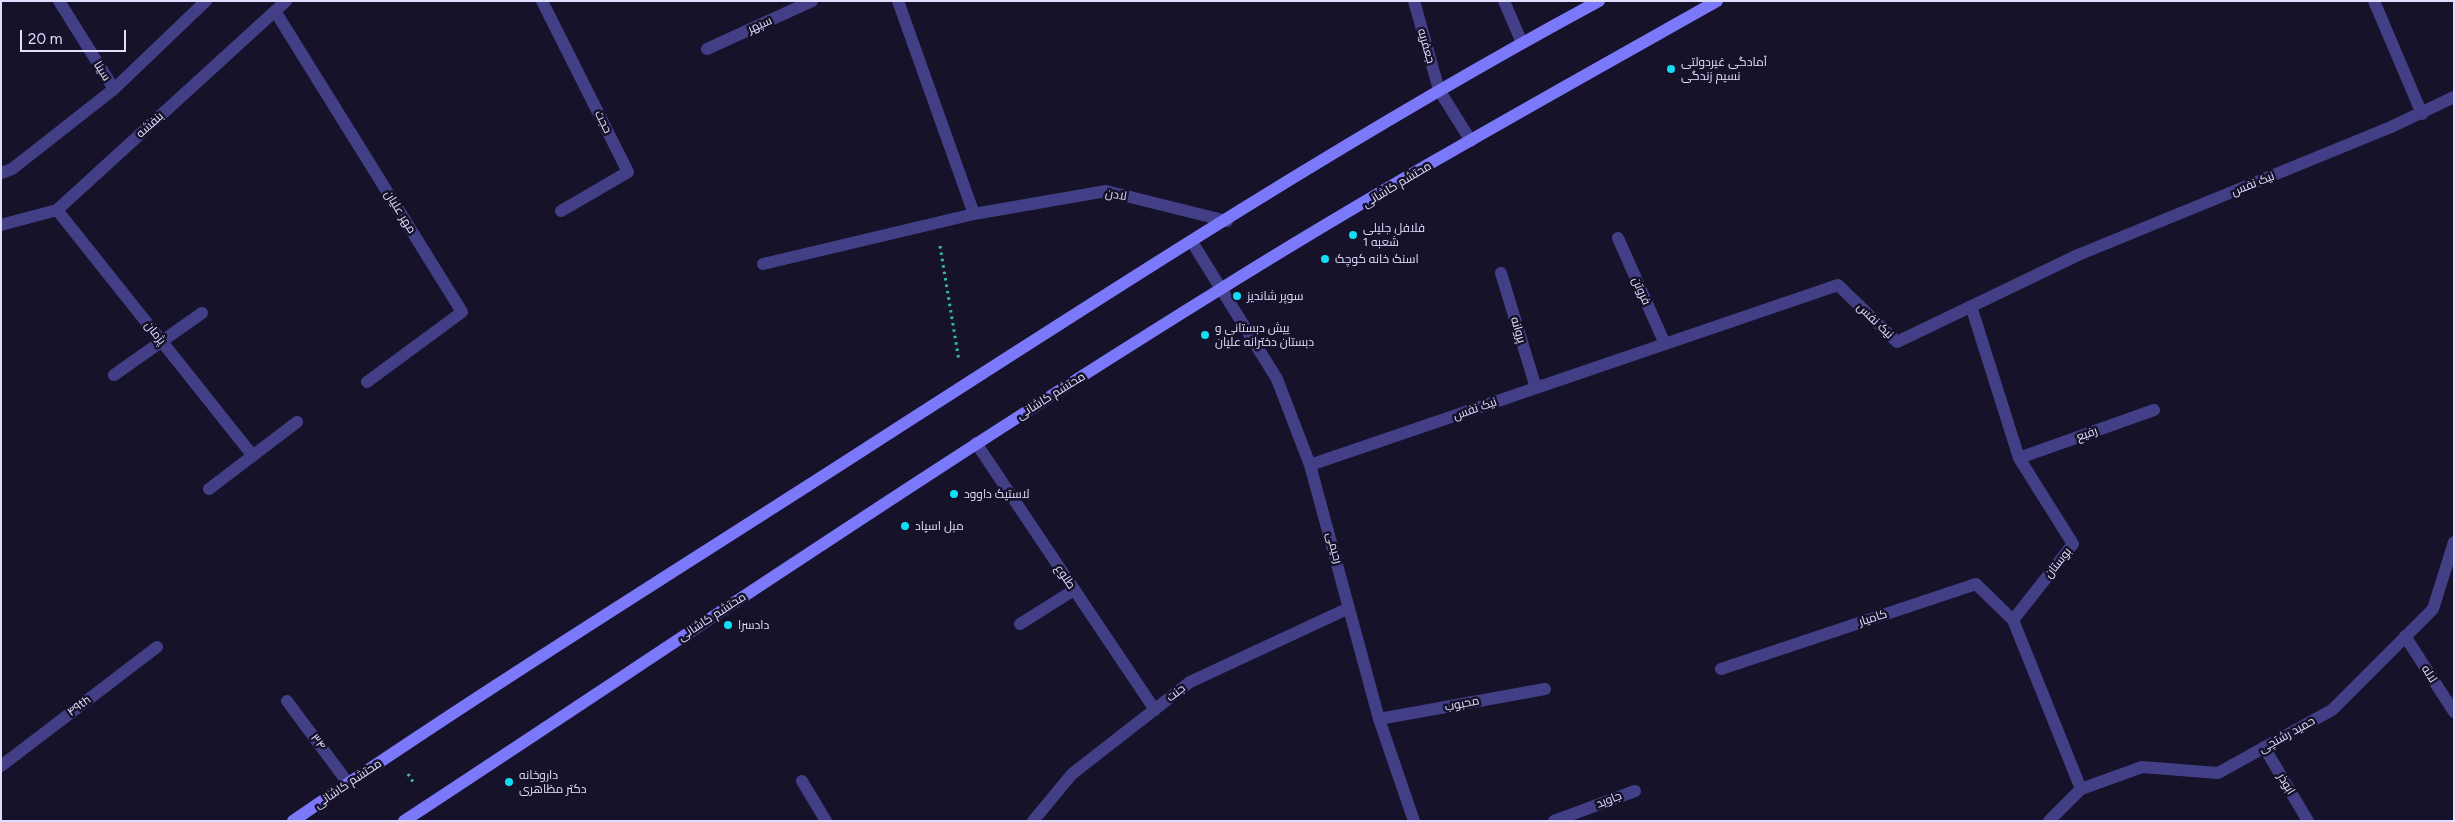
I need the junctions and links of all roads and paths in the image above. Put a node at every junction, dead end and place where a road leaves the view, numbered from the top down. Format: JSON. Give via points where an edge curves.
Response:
{"nodes":[{"id":1,"x":59,"y":1,"type":"edge"},
{"id":2,"x":206,"y":1,"type":"edge"},
{"id":3,"x":286,"y":1,"type":"edge"},
{"id":4,"x":542,"y":1,"type":"edge"},
{"id":5,"x":812,"y":1,"type":"edge"},
{"id":6,"x":898,"y":1,"type":"edge"},
{"id":7,"x":1414,"y":1,"type":"edge"},
{"id":8,"x":1504,"y":1,"type":"edge"},
{"id":9,"x":1599,"y":1,"type":"edge"},
{"id":10,"x":1718,"y":1,"type":"edge"},
{"id":11,"x":2374,"y":1,"type":"edge"},
{"id":12,"x":275,"y":11,"type":"junction"},
{"id":13,"x":1522,"y":43,"type":"junction"},
{"id":14,"x":707,"y":49,"type":"dead end"},
{"id":15,"x":114,"y":89,"type":"junction"},
{"id":16,"x":1439,"y":90,"type":"junction"},
{"id":17,"x":2454,"y":97,"type":"edge"},
{"id":18,"x":2422,"y":114,"type":"junction"},
{"id":19,"x":1471,"y":141,"type":"junction"},
{"id":20,"x":1,"y":172,"type":"edge"},
{"id":21,"x":57,"y":210,"type":"junction"},
{"id":22,"x":561,"y":212,"type":"dead end"},
{"id":23,"x":974,"y":214,"type":"junction"},
{"id":24,"x":1227,"y":220,"type":"junction"},
{"id":25,"x":937,"y":223,"type":"junction"},
{"id":26,"x":1,"y":224,"type":"edge"},
{"id":27,"x":1618,"y":238,"type":"dead end"},
{"id":28,"x":1192,"y":242,"type":"junction"},
{"id":29,"x":763,"y":264,"type":"dead end"},
{"id":30,"x":1501,"y":273,"type":"dead end"},
{"id":31,"x":1222,"y":288,"type":"junction"},
{"id":32,"x":1971,"y":306,"type":"junction"},
{"id":33,"x":202,"y":313,"type":"dead end"},
{"id":34,"x":161,"y":341,"type":"junction"},
{"id":35,"x":1665,"y":344,"type":"junction"},
{"id":36,"x":114,"y":375,"type":"dead end"},
{"id":37,"x":367,"y":382,"type":"dead end"},
{"id":38,"x":963,"y":386,"type":"junction"},
{"id":39,"x":1536,"y":388,"type":"junction"},
{"id":40,"x":2154,"y":410,"type":"dead end"},
{"id":41,"x":297,"y":422,"type":"dead end"},
{"id":42,"x":976,"y":444,"type":"junction"},
{"id":43,"x":253,"y":456,"type":"junction"},
{"id":44,"x":2019,"y":458,"type":"junction"},
{"id":45,"x":1310,"y":465,"type":"junction"},
{"id":46,"x":210,"y":489,"type":"dead end"},
{"id":47,"x":2454,"y":542,"type":"edge"},
{"id":48,"x":1074,"y":590,"type":"junction"},
{"id":49,"x":1350,"y":608,"type":"junction"},
{"id":50,"x":2013,"y":620,"type":"junction"},
{"id":51,"x":1020,"y":624,"type":"dead end"},
{"id":52,"x":2405,"y":636,"type":"junction"},
{"id":53,"x":156,"y":647,"type":"dead end"},
{"id":54,"x":1721,"y":669,"type":"dead end"},
{"id":55,"x":1545,"y":688,"type":"dead end"},
{"id":56,"x":287,"y":702,"type":"dead end"},
{"id":57,"x":1155,"y":710,"type":"junction"},
{"id":58,"x":2454,"y":712,"type":"edge"},
{"id":59,"x":1379,"y":719,"type":"junction"},
{"id":60,"x":2264,"y":748,"type":"junction"},
{"id":61,"x":394,"y":752,"type":"junction"},
{"id":62,"x":1,"y":766,"type":"edge"},
{"id":63,"x":802,"y":782,"type":"dead end"},
{"id":64,"x":348,"y":783,"type":"junction"},
{"id":65,"x":2081,"y":789,"type":"junction"},
{"id":66,"x":1635,"y":791,"type":"dead end"},
{"id":67,"x":428,"y":805,"type":"junction"},
{"id":68,"x":293,"y":821,"type":"edge"},
{"id":69,"x":404,"y":821,"type":"edge"},
{"id":70,"x":826,"y":821,"type":"edge"},
{"id":71,"x":1033,"y":821,"type":"edge"},
{"id":72,"x":1414,"y":821,"type":"edge"},
{"id":73,"x":1554,"y":821,"type":"edge"},
{"id":74,"x":2049,"y":821,"type":"edge"},
{"id":75,"x":2308,"y":821,"type":"edge"}],
"edges":[{"from":1,"to":15,"type":"street","name":"سینا"},
{"from":2,"to":15,"type":"street"},
{"from":3,"to":12,"type":"street","name":"بنفشه"},
{"from":4,"to":22,"type":"street","name":"حجت","via":[[628,172]]},
{"from":5,"to":14,"type":"street","name":"سپهر"},
{"from":6,"to":23,"type":"street"},
{"from":7,"to":16,"type":"street","name":"جعفریه"},
{"from":8,"to":13,"type":"street"},
{"from":9,"to":13,"type":"main road","name":"محتشم کاشانی"},
{"from":10,"to":19,"type":"main road","name":"محتشم کاشانی"},
{"from":11,"to":18,"type":"street"},
{"from":12,"to":21,"type":"street","name":"بنفشه"},
{"from":12,"to":37,"type":"street","name":"مهر علیان","via":[[462,312]]},
{"from":13,"to":16,"type":"main road","name":"محتشم کاشانی"},
{"from":15,"to":20,"type":"street","via":[[12,169]]},
{"from":16,"to":19,"type":"street","name":"جعفریه"},
{"from":16,"to":24,"type":"main road","name":"محتشم کاشانی"},
{"from":17,"to":18,"type":"street","name":"نیک نفس"},
{"from":18,"to":32,"type":"street","name":"نیک نفس","via":[[2078,255]]},
{"from":19,"to":31,"type":"main road","name":"محتشم کاشانی"},
{"from":21,"to":26,"type":"street","name":"بنفشه"},
{"from":21,"to":34,"type":"street","name":"پژمان"},
{"from":23,"to":24,"type":"street","name":"لادن","via":[[1106,191]]},
{"from":23,"to":25,"type":"street","name":"لادن"},
{"from":24,"to":28,"type":"main road","name":"محتشم کاشانی"},
{"from":25,"to":29,"type":"street","name":"لادن"},
{"from":25,"to":38,"type":"path"},
{"from":27,"to":35,"type":"street","name":"فروتن"},
{"from":28,"to":31,"type":"street","name":"رحیمی"},
{"from":28,"to":38,"type":"main road","name":"محتشم کاشانی"},
{"from":30,"to":39,"type":"street","name":"پروانه"},
{"from":31,"to":42,"type":"main road","name":"محتشم کاشانی"},
{"from":31,"to":45,"type":"street","name":"رحیمی","via":[[1277,379]]},
{"from":32,"to":35,"type":"street","name":"نیک نفس","via":[[1897,342],[1838,285]]},
{"from":32,"to":44,"type":"street","name":"بوستان"},
{"from":33,"to":34,"type":"street"},
{"from":34,"to":36,"type":"street"},
{"from":34,"to":43,"type":"street","name":"پژمان"},
{"from":35,"to":39,"type":"street","name":"نیک نفس"},
{"from":38,"to":61,"type":"main road","name":"محتشم کاشانی"},
{"from":39,"to":45,"type":"street","name":"نیک نفس"},
{"from":40,"to":44,"type":"street","name":"رفیع"},
{"from":41,"to":43,"type":"street"},
{"from":42,"to":48,"type":"street","name":"طلوع"},
{"from":42,"to":67,"type":"main road","name":"محتشم کاشانی"},
{"from":43,"to":46,"type":"street"},
{"from":44,"to":50,"type":"street","name":"بوستان","via":[[2073,544]]},
{"from":45,"to":49,"type":"street","name":"رحیمی"},
{"from":47,"to":52,"type":"street","name":"حمید رشتچی","via":[[2432,609]]},
{"from":48,"to":51,"type":"street"},
{"from":48,"to":57,"type":"street","name":"طلوع"},
{"from":49,"to":57,"type":"street","name":"جنت","via":[[1190,682]]},
{"from":49,"to":59,"type":"street","name":"رحیمی"},
{"from":50,"to":54,"type":"street","name":"کامیار","via":[[1976,584]]},
{"from":50,"to":65,"type":"street"},
{"from":52,"to":58,"type":"street","name":"لاله"},
{"from":52,"to":60,"type":"street","name":"حمید رشتچی","via":[[2332,710]]},
{"from":53,"to":62,"type":"street","name":"۴۹th"},
{"from":55,"to":59,"type":"street","name":"محبوب"},
{"from":56,"to":64,"type":"street","name":"۳۴"},
{"from":57,"to":71,"type":"street","name":"جنت","via":[[1072,774]]},
{"from":59,"to":72,"type":"street","name":"رحیمی"},
{"from":60,"to":65,"type":"street","name":"حمید رشتچی","via":[[2218,773],[2142,767]]},
{"from":60,"to":75,"type":"street","name":"ابوذر"},
{"from":61,"to":64,"type":"main road","name":"محتشم کاشانی"},
{"from":61,"to":67,"type":"path"},
{"from":63,"to":70,"type":"street"},
{"from":64,"to":68,"type":"main road","name":"محتشم کاشانی"},
{"from":65,"to":74,"type":"street","name":"حمید رشتچی"},
{"from":66,"to":73,"type":"street","name":"جاوید"},
{"from":67,"to":69,"type":"main road","name":"محتشم کاشانی"}]}
